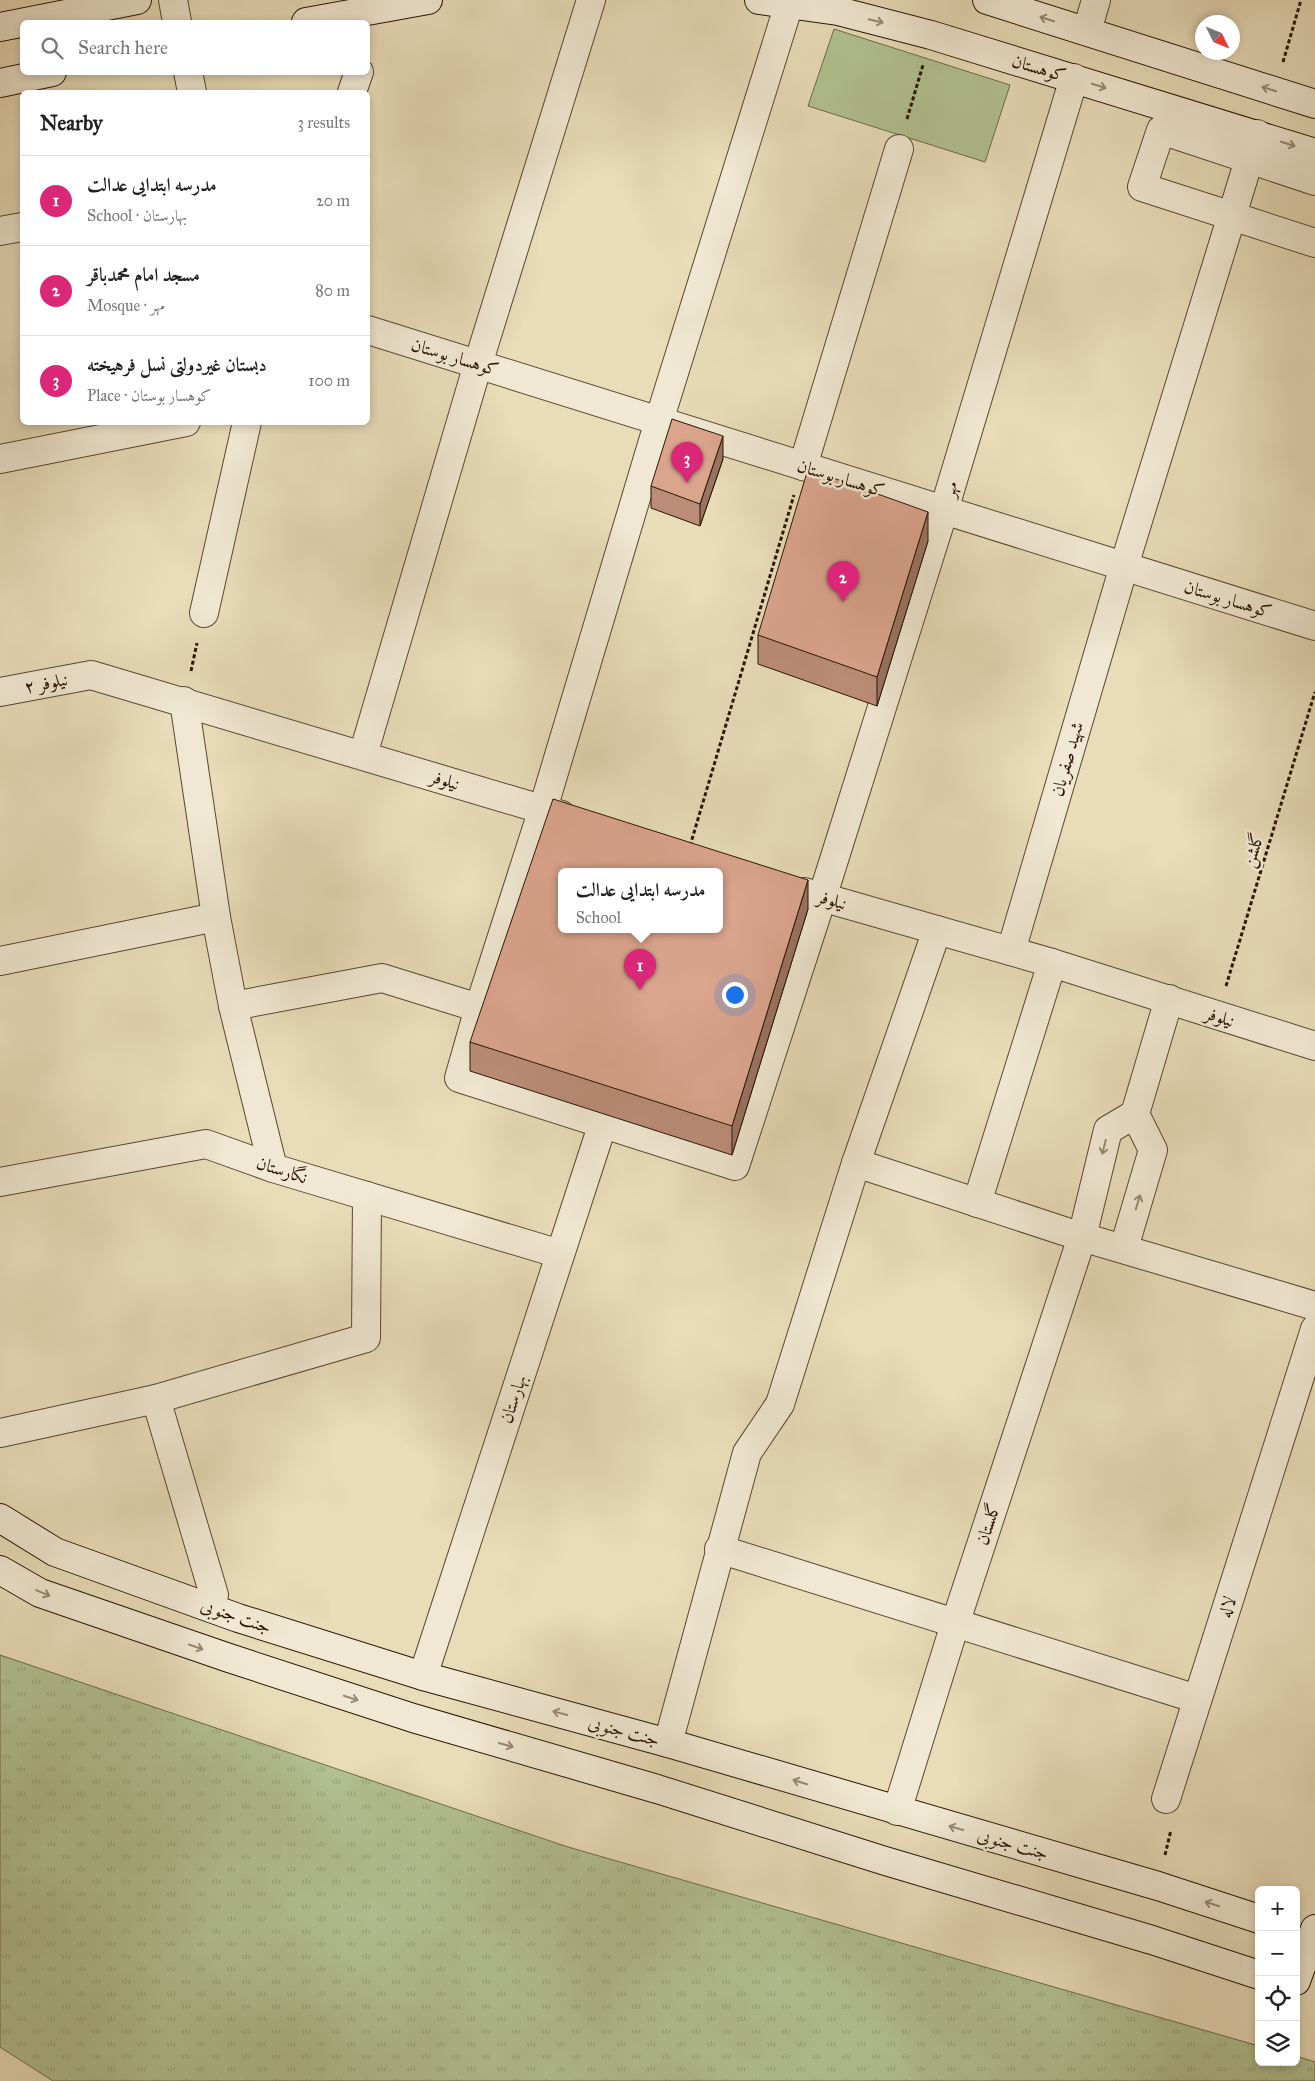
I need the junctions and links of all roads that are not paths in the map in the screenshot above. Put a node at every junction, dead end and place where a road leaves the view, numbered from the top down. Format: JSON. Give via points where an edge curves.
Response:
{"nodes":[{"id":1,"x":137,"y":0,"type":"edge"},
{"id":2,"x":173,"y":0,"type":"edge"},
{"id":3,"x":428,"y":0,"type":"edge"},
{"id":4,"x":591,"y":0,"type":"edge"},
{"id":5,"x":759,"y":0,"type":"edge"},
{"id":6,"x":987,"y":0,"type":"edge"},
{"id":7,"x":1096,"y":0,"type":"edge"},
{"id":8,"x":789,"y":4,"type":"junction"},
{"id":9,"x":36,"y":20,"type":"edge"},
{"id":10,"x":177,"y":20,"type":"edge"},
{"id":11,"x":317,"y":20,"type":"edge"},
{"id":12,"x":20,"y":23,"type":"edge"},
{"id":13,"x":0,"y":27,"type":"edge"},
{"id":14,"x":1087,"y":31,"type":"junction"},
{"id":15,"x":38,"y":75,"type":"edge"},
{"id":16,"x":189,"y":75,"type":"edge"},
{"id":17,"x":358,"y":75,"type":"edge"},
{"id":18,"x":1074,"y":78,"type":"junction"},
{"id":19,"x":0,"y":83,"type":"edge"},
{"id":20,"x":192,"y":90,"type":"edge"},
{"id":21,"x":353,"y":90,"type":"edge"},
{"id":22,"x":1315,"y":104,"type":"edge"},
{"id":23,"x":1254,"y":147,"type":"junction"},
{"id":24,"x":899,"y":149,"type":"road end"},
{"id":25,"x":1315,"y":153,"type":"edge"},
{"id":26,"x":1315,"y":181,"type":"edge"},
{"id":27,"x":1232,"y":216,"type":"junction"},
{"id":28,"x":20,"y":227,"type":"edge"},
{"id":29,"x":0,"y":231,"type":"edge"},
{"id":30,"x":1315,"y":243,"type":"edge"},
{"id":31,"x":370,"y":331,"type":"edge"},
{"id":32,"x":478,"y":364,"type":"junction"},
{"id":33,"x":659,"y":421,"type":"junction"},
{"id":34,"x":171,"y":425,"type":"edge"},
{"id":35,"x":246,"y":425,"type":"edge"},
{"id":36,"x":0,"y":459,"type":"edge"},
{"id":37,"x":803,"y":466,"type":"junction"},
{"id":38,"x":944,"y":510,"type":"junction"},
{"id":39,"x":1124,"y":566,"type":"junction"},
{"id":40,"x":204,"y":613,"type":"road end"},
{"id":41,"x":1315,"y":626,"type":"edge"},
{"id":42,"x":91,"y":675,"type":"joint"},
{"id":43,"x":0,"y":692,"type":"edge"},
{"id":44,"x":184,"y":701,"type":"junction"},
{"id":45,"x":363,"y":755,"type":"junction"},
{"id":46,"x":543,"y":810,"type":"junction"},
{"id":47,"x":588,"y":824,"type":"edge"},
{"id":48,"x":777,"y":884,"type":"edge"},
{"id":49,"x":822,"y":898,"type":"junction"},
{"id":50,"x":216,"y":918,"type":"junction"},
{"id":51,"x":937,"y":930,"type":"junction"},
{"id":52,"x":1011,"y":951,"type":"junction"},
{"id":53,"x":0,"y":960,"type":"edge"},
{"id":54,"x":1052,"y":963,"type":"junction"},
{"id":55,"x":1169,"y":999,"type":"junction"},
{"id":56,"x":233,"y":1006,"type":"junction"},
{"id":57,"x":479,"y":1008,"type":"junction"},
{"id":58,"x":1315,"y":1046,"type":"edge"},
{"id":59,"x":1135,"y":1114,"type":"junction"},
{"id":60,"x":603,"y":1123,"type":"junction"},
{"id":61,"x":856,"y":1163,"type":"junction"},
{"id":62,"x":273,"y":1168,"type":"junction"},
{"id":63,"x":0,"y":1182,"type":"edge"},
{"id":64,"x":367,"y":1196,"type":"junction"},
{"id":65,"x":977,"y":1203,"type":"junction"},
{"id":66,"x":1082,"y":1237,"type":"junction"},
{"id":67,"x":1124,"y":1248,"type":"junction"},
{"id":68,"x":560,"y":1254,"type":"junction"},
{"id":69,"x":1315,"y":1306,"type":"edge"},
{"id":70,"x":1315,"y":1329,"type":"edge"},
{"id":71,"x":156,"y":1399,"type":"junction"},
{"id":72,"x":0,"y":1433,"type":"edge"},
{"id":73,"x":0,"y":1518,"type":"edge"},
{"id":74,"x":719,"y":1549,"type":"junction"},
{"id":75,"x":0,"y":1570,"type":"edge"},
{"id":76,"x":214,"y":1594,"type":"dead end"},
{"id":77,"x":955,"y":1624,"type":"junction"},
{"id":78,"x":424,"y":1676,"type":"junction"},
{"id":79,"x":1198,"y":1699,"type":"junction"},
{"id":80,"x":668,"y":1743,"type":"junction"},
{"id":81,"x":1166,"y":1799,"type":"road end"},
{"id":82,"x":897,"y":1811,"type":"junction"},
{"id":83,"x":1255,"y":1918,"type":"edge"},
{"id":84,"x":1310,"y":1934,"type":"edge"},
{"id":85,"x":1255,"y":1974,"type":"edge"},
{"id":86,"x":1298,"y":1976,"type":"edge"},
{"id":87,"x":1300,"y":1988,"type":"edge"},
{"id":88,"x":1315,"y":1994,"type":"edge"}],
"edges":[{"from":1,"to":9,"type":"street"},
{"from":2,"to":10,"type":"street"},
{"from":3,"to":11,"type":"street"},
{"from":4,"to":32,"type":"street"},
{"from":5,"to":8,"type":"street","name":"کوهستان"},
{"from":14,"to":6,"type":"street","one_way":true},
{"from":7,"to":14,"type":"street"},
{"from":8,"to":18,"type":"street","name":"کوهستان","one_way":true,"via":[[838,12],[931,35]]},
{"from":8,"to":33,"type":"street"},
{"from":12,"to":13,"type":"street"},
{"from":22,"to":14,"type":"street","one_way":true},
{"from":15,"to":19,"type":"street"},
{"from":16,"to":20,"type":"street"},
{"from":17,"to":21,"type":"street"},
{"from":18,"to":23,"type":"street","name":"کوهستان","one_way":true},
{"from":18,"to":38,"type":"street","name":"مهر"},
{"from":23,"to":25,"type":"street","name":"کوهستان","one_way":true},
{"from":23,"to":26,"type":"street"},
{"from":23,"to":27,"type":"street","name":"شهید صفریان"},
{"from":23,"to":27,"type":"street","via":[[1161,130],[1142,187]]},
{"from":24,"to":37,"type":"street"},
{"from":27,"to":30,"type":"street"},
{"from":27,"to":39,"type":"street","name":"شهید صفریان"},
{"from":28,"to":29,"type":"street"},
{"from":31,"to":32,"type":"street","name":"کوهسار بوستان"},
{"from":32,"to":33,"type":"street","name":"کوهسار بوستان"},
{"from":32,"to":45,"type":"street"},
{"from":33,"to":37,"type":"street","name":"کوهسار بوستان"},
{"from":33,"to":46,"type":"street"},
{"from":34,"to":36,"type":"street"},
{"from":35,"to":40,"type":"street"},
{"from":37,"to":38,"type":"street","name":"کوهسار بوستان"},
{"from":38,"to":39,"type":"street","name":"کوهسار بوستان"},
{"from":38,"to":49,"type":"street","name":"مهر"},
{"from":39,"to":41,"type":"street","name":"کوهسار بوستان"},
{"from":39,"to":52,"type":"street","name":"شهید صفریان"},
{"from":42,"to":43,"type":"street","name":"نیلوفر ۲"},
{"from":42,"to":44,"type":"street","name":"نیلوفر"},
{"from":44,"to":45,"type":"street","name":"نیلوفر"},
{"from":44,"to":50,"type":"street"},
{"from":45,"to":46,"type":"street","name":"نیلوفر"},
{"from":46,"to":47,"type":"street","name":"نیلوفر"},
{"from":46,"to":57,"type":"street"},
{"from":48,"to":49,"type":"street","name":"نیلوفر"},
{"from":49,"to":51,"type":"street","name":"نیلوفر"},
{"from":49,"to":60,"type":"street","name":"مهر","via":[[735,1166]]},
{"from":50,"to":53,"type":"street"},
{"from":50,"to":56,"type":"street"},
{"from":51,"to":52,"type":"street","name":"نیلوفر"},
{"from":51,"to":61,"type":"street"},
{"from":52,"to":54,"type":"street","name":"نیلوفر"},
{"from":54,"to":55,"type":"street","name":"نیلوفر"},
{"from":54,"to":65,"type":"street"},
{"from":55,"to":58,"type":"street","name":"نیلوفر"},
{"from":55,"to":59,"type":"street"},
{"from":56,"to":57,"type":"street","via":[[382,978]]},
{"from":56,"to":62,"type":"street"},
{"from":57,"to":60,"type":"street","via":[[459,1078]]},
{"from":59,"to":66,"type":"street","name":"گلستان","one_way":true,"via":[[1108,1130]]},
{"from":67,"to":59,"type":"street","one_way":true,"via":[[1153,1150]]},
{"from":60,"to":68,"type":"street","name":"بهارستان"},
{"from":61,"to":65,"type":"street"},
{"from":61,"to":74,"type":"street","via":[[780,1404],[747,1453]]},
{"from":62,"to":63,"type":"street","name":"نگارستان","via":[[206,1144]]},
{"from":62,"to":64,"type":"street","name":"نگارستان"},
{"from":64,"to":68,"type":"street","name":"نگارستان"},
{"from":64,"to":71,"type":"street","via":[[366,1338]]},
{"from":65,"to":66,"type":"street"},
{"from":66,"to":67,"type":"street"},
{"from":66,"to":77,"type":"street","name":"گلستان"},
{"from":67,"to":69,"type":"street"},
{"from":68,"to":78,"type":"street","name":"بهارستان"},
{"from":70,"to":79,"type":"street","name":"لاله"},
{"from":71,"to":72,"type":"street"},
{"from":71,"to":76,"type":"street"},
{"from":73,"to":78,"type":"street","name":"جنت جنوبی","via":[[55,1552],[238,1618]]},
{"from":74,"to":77,"type":"street"},
{"from":74,"to":80,"type":"street"},
{"from":75,"to":85,"type":"street","one_way":true,"via":[[40,1593],[413,1718],[656,1788]]},
{"from":77,"to":79,"type":"street"},
{"from":77,"to":82,"type":"street","name":"گلستان"},
{"from":80,"to":78,"type":"street","name":"جنت جنوبی","one_way":true},
{"from":79,"to":81,"type":"street","name":"لاله"},
{"from":82,"to":80,"type":"street","name":"جنت جنوبی","one_way":true},
{"from":83,"to":82,"type":"street","name":"جنت جنوبی","one_way":true,"via":[[1158,1886]]},
{"from":84,"to":86,"type":"street"},
{"from":87,"to":88,"type":"street"}]}
